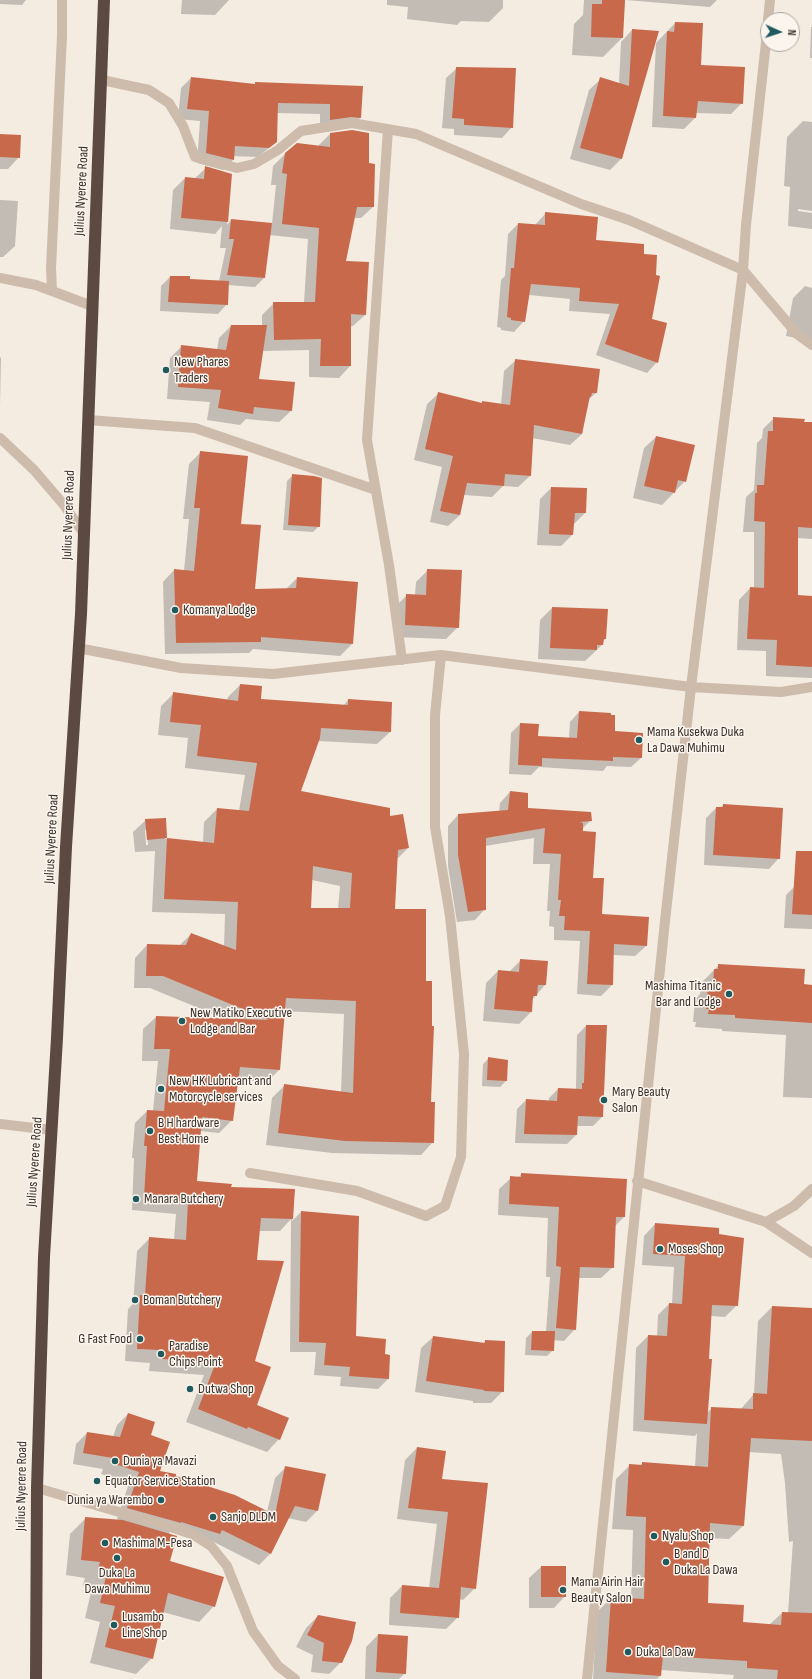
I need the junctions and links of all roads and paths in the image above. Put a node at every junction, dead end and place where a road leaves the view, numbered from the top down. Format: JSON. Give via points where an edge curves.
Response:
{"nodes":[{"id":1,"x":62,"y":0,"type":"edge"},
{"id":2,"x":104,"y":0,"type":"edge"},
{"id":3,"x":770,"y":0,"type":"edge"},
{"id":4,"x":769,"y":12,"type":"edge"},
{"id":5,"x":765,"y":52,"type":"edge"},
{"id":6,"x":102,"y":80,"type":"junction"},
{"id":7,"x":388,"y":129,"type":"junction"},
{"id":8,"x":743,"y":270,"type":"junction"},
{"id":9,"x":0,"y":278,"type":"edge"},
{"id":10,"x":52,"y":291,"type":"junction"},
{"id":11,"x":92,"y":306,"type":"junction"},
{"id":12,"x":812,"y":345,"type":"edge"},
{"id":13,"x":88,"y":420,"type":"junction"},
{"id":14,"x":0,"y":438,"type":"edge"},
{"id":15,"x":376,"y":490,"type":"junction"},
{"id":16,"x":84,"y":534,"type":"junction"},
{"id":17,"x":78,"y":648,"type":"junction"},
{"id":18,"x":441,"y":655,"type":"junction"},
{"id":19,"x":402,"y":660,"type":"junction"},
{"id":20,"x":691,"y":687,"type":"junction"},
{"id":21,"x":812,"y":687,"type":"edge"},
{"id":22,"x":0,"y":1124,"type":"edge"},
{"id":23,"x":52,"y":1130,"type":"junction"},
{"id":24,"x":250,"y":1173,"type":"dead end"},
{"id":25,"x":637,"y":1181,"type":"junction"},
{"id":26,"x":812,"y":1190,"type":"edge"},
{"id":27,"x":766,"y":1222,"type":"junction"},
{"id":28,"x":812,"y":1253,"type":"edge"},
{"id":29,"x":37,"y":1488,"type":"junction"},
{"id":30,"x":36,"y":1679,"type":"edge"},
{"id":31,"x":295,"y":1679,"type":"edge"},
{"id":32,"x":587,"y":1679,"type":"edge"}],
"edges":[{"from":1,"to":10,"type":"street"},
{"from":2,"to":6,"type":"highway","name":"Julius Nyerere Road"},
{"from":3,"to":4,"type":"street"},
{"from":5,"to":8,"type":"street"},
{"from":6,"to":7,"type":"street","via":[[149,90],[169,103],[183,126],[196,158],[237,168],[254,164],[278,150],[301,131],[352,123]]},
{"from":6,"to":11,"type":"highway","name":"Julius Nyerere Road"},
{"from":7,"to":8,"type":"street","via":[[416,134],[581,204],[629,220]]},
{"from":7,"to":15,"type":"street","via":[[367,440]]},
{"from":8,"to":12,"type":"street","via":[[796,334]]},
{"from":8,"to":20,"type":"street"},
{"from":9,"to":10,"type":"street"},
{"from":10,"to":11,"type":"street"},
{"from":11,"to":13,"type":"highway","name":"Julius Nyerere Road"},
{"from":13,"to":15,"type":"street","via":[[195,428]]},
{"from":13,"to":16,"type":"highway","name":"Julius Nyerere Road"},
{"from":14,"to":16,"type":"street","via":[[34,470]]},
{"from":15,"to":19,"type":"street"},
{"from":16,"to":17,"type":"highway","name":"Julius Nyerere Road"},
{"from":17,"to":19,"type":"street","via":[[181,668],[273,674]]},
{"from":17,"to":23,"type":"highway","name":"Julius Nyerere Road"},
{"from":18,"to":19,"type":"street"},
{"from":18,"to":20,"type":"street"},
{"from":18,"to":24,"type":"street","via":[[435,715],[435,827],[450,916],[464,1054],[461,1157],[446,1206],[426,1216],[357,1191]]},
{"from":20,"to":21,"type":"street","via":[[781,692]]},
{"from":20,"to":25,"type":"street"},
{"from":22,"to":23,"type":"street"},
{"from":23,"to":29,"type":"highway","name":"Julius Nyerere Road","via":[[44,1257]]},
{"from":25,"to":27,"type":"street"},
{"from":25,"to":32,"type":"street"},
{"from":26,"to":27,"type":"street","via":[[794,1206]]},
{"from":27,"to":28,"type":"street"},
{"from":29,"to":30,"type":"highway","name":"Julius Nyerere Road"},
{"from":29,"to":31,"type":"street","via":[[191,1533],[211,1546],[227,1566],[254,1631],[278,1666]]}]}
